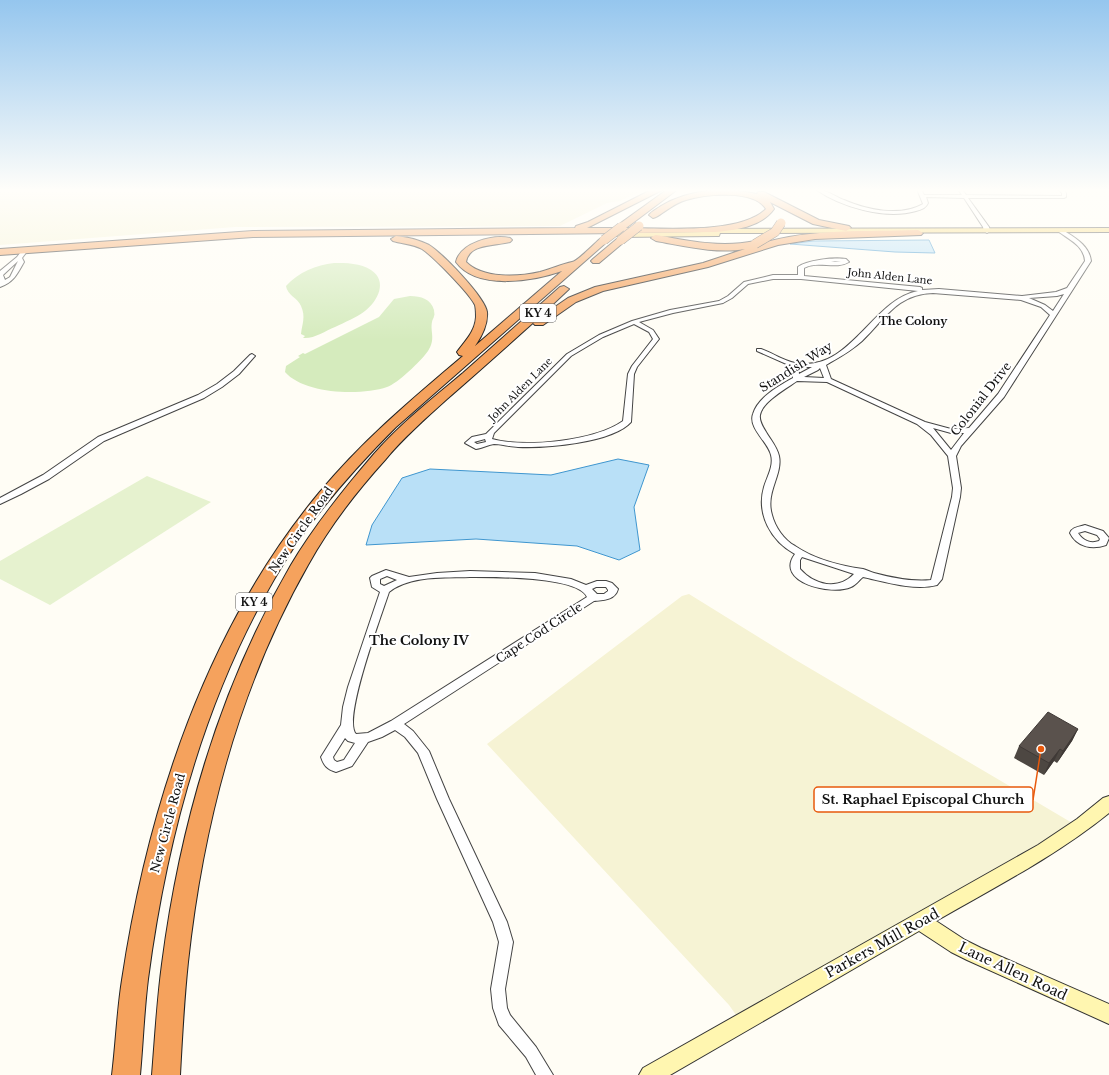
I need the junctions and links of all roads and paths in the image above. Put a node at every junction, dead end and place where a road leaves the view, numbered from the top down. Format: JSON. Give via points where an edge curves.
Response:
{"nodes":[{"id":1,"x":182,"y":239,"type":"edge"},
{"id":2,"x":218,"y":239,"type":"edge"},
{"id":3,"x":401,"y":239,"type":"edge"},
{"id":4,"x":427,"y":239,"type":"edge"},
{"id":5,"x":610,"y":239,"type":"edge"},
{"id":6,"x":614,"y":239,"type":"edge"},
{"id":7,"x":617,"y":239,"type":"edge"},
{"id":8,"x":640,"y":239,"type":"edge"},
{"id":9,"x":664,"y":239,"type":"edge"},
{"id":10,"x":763,"y":239,"type":"edge"},
{"id":11,"x":792,"y":239,"type":"edge"},
{"id":12,"x":1071,"y":239,"type":"edge"},
{"id":13,"x":769,"y":244,"type":"junction"},
{"id":14,"x":599,"y":245,"type":"junction"},
{"id":15,"x":0,"y":252,"type":"edge"},
{"id":16,"x":432,"y":252,"type":"junction"},
{"id":17,"x":22,"y":254,"type":"junction"},
{"id":18,"x":0,"y":257,"type":"edge"},
{"id":19,"x":823,"y":262,"type":"dead end"},
{"id":20,"x":14,"y":273,"type":"junction"},
{"id":21,"x":0,"y":275,"type":"edge"},
{"id":22,"x":801,"y":277,"type":"junction"},
{"id":23,"x":1,"y":284,"type":"edge"},
{"id":24,"x":880,"y":285,"type":"junction"},
{"id":25,"x":1071,"y":289,"type":"junction"},
{"id":26,"x":939,"y":291,"type":"junction"},
{"id":27,"x":1011,"y":297,"type":"junction"},
{"id":28,"x":899,"y":301,"type":"junction"},
{"id":29,"x":1054,"y":315,"type":"junction"},
{"id":30,"x":634,"y":322,"type":"junction"},
{"id":31,"x":759,"y":350,"type":"dead end"},
{"id":32,"x":252,"y":356,"type":"dead end"},
{"id":33,"x":794,"y":365,"type":"junction"},
{"id":34,"x":822,"y":365,"type":"junction"},
{"id":35,"x":797,"y":379,"type":"junction"},
{"id":36,"x":828,"y":380,"type":"junction"},
{"id":37,"x":455,"y":386,"type":"junction"},
{"id":38,"x":418,"y":401,"type":"junction"},
{"id":39,"x":920,"y":422,"type":"junction"},
{"id":40,"x":972,"y":430,"type":"junction"},
{"id":41,"x":488,"y":436,"type":"junction"},
{"id":42,"x":494,"y":442,"type":"junction"},
{"id":43,"x":952,"y":456,"type":"junction"},
{"id":44,"x":0,"y":501,"type":"edge"},
{"id":45,"x":800,"y":553,"type":"junction"},
{"id":46,"x":862,"y":572,"type":"junction"},
{"id":47,"x":406,"y":580,"type":"junction"},
{"id":48,"x":385,"y":591,"type":"junction"},
{"id":49,"x":395,"y":724,"type":"junction"},
{"id":50,"x":346,"y":727,"type":"junction"},
{"id":51,"x":364,"y":739,"type":"junction"},
{"id":52,"x":1109,"y":803,"type":"edge"},
{"id":53,"x":921,"y":922,"type":"junction"},
{"id":54,"x":1109,"y":1014,"type":"edge"},
{"id":55,"x":126,"y":1075,"type":"edge"},
{"id":56,"x":166,"y":1075,"type":"edge"},
{"id":57,"x":544,"y":1075,"type":"edge"},
{"id":58,"x":650,"y":1075,"type":"edge"}],
"edges":[{"from":1,"to":17,"type":"highway"},
{"from":2,"to":17,"type":"highway"},
{"from":3,"to":16,"type":"highway","via":[[421,245]]},
{"from":4,"to":16,"type":"highway"},
{"from":5,"to":14,"type":"highway","name":"New Circle Road","number":"KY 4","bridge":true},
{"from":6,"to":37,"type":"highway","name":"New Circle Road","number":"KY 4"},
{"from":7,"to":14,"type":"highway","via":[[488,242],[469,249],[462,256],[461,262],[472,271],[482,274],[520,278],[554,271]]},
{"from":8,"to":13,"type":"highway","via":[[716,251],[739,250]]},
{"from":9,"to":10,"type":"highway","bridge":true,"via":[[713,247],[733,247],[755,244]]},
{"from":11,"to":13,"type":"highway"},
{"from":12,"to":25,"type":"street","name":"Colonial Drive","via":[[1084,249],[1088,261]]},
{"from":13,"to":37,"type":"highway","via":[[704,265],[614,284],[581,296],[546,318]]},
{"from":14,"to":38,"type":"highway","name":"New Circle Road","number":"KY 4"},
{"from":15,"to":17,"type":"highway"},
{"from":16,"to":38,"type":"highway","via":[[474,296],[480,306],[480,325],[472,342]]},
{"from":17,"to":18,"type":"highway"},
{"from":17,"to":20,"type":"street","via":[[21,262]]},
{"from":17,"to":21,"type":"street"},
{"from":19,"to":22,"type":"street","via":[[804,265]]},
{"from":20,"to":21,"type":"street"},
{"from":20,"to":23,"type":"street","via":[[9,281]]},
{"from":21,"to":23,"type":"street"},
{"from":22,"to":24,"type":"street","name":"John Alden Lane"},
{"from":22,"to":30,"type":"street","name":"John Alden Lane","via":[[780,276],[757,280],[744,284],[720,302],[672,311]]},
{"from":24,"to":26,"type":"street","name":"John Alden Lane"},
{"from":24,"to":28,"type":"street","via":[[896,292],[900,297]]},
{"from":25,"to":27,"type":"street","name":"John Alden Lane","via":[[1038,297]]},
{"from":25,"to":29,"type":"street","name":"Colonial Drive"},
{"from":26,"to":27,"type":"street","name":"John Alden Lane"},
{"from":26,"to":28,"type":"street","name":"Standish Way","via":[[913,293]]},
{"from":27,"to":29,"type":"street","name":"John Alden Lane","via":[[1038,303]]},
{"from":28,"to":34,"type":"street","name":"Standish Way","via":[[854,345]]},
{"from":29,"to":40,"type":"street","name":"Colonial Drive","via":[[1001,395]]},
{"from":30,"to":41,"type":"street","name":"John Alden Lane","via":[[601,336],[570,355]]},
{"from":30,"to":42,"type":"street","via":[[651,331],[656,339],[631,374],[625,424],[605,433],[559,444],[525,445]]},
{"from":31,"to":33,"type":"street"},
{"from":32,"to":44,"type":"street","via":[[214,391],[102,439],[44,478]]},
{"from":33,"to":34,"type":"street"},
{"from":33,"to":35,"type":"street"},
{"from":34,"to":35,"type":"street","name":"Standish Way"},
{"from":34,"to":36,"type":"street"},
{"from":35,"to":36,"type":"street"},
{"from":35,"to":45,"type":"street","name":"Standish Way","via":[[767,398],[755,416],[776,458],[766,493],[767,514],[778,536]]},
{"from":36,"to":39,"type":"street"},
{"from":37,"to":56,"type":"highway","name":"New Circle Road","number":"KY 4","via":[[380,456],[336,510],[293,577],[256,650],[217,758],[192,857],[177,947]]},
{"from":38,"to":55,"type":"highway","name":"New Circle Road","number":"KY 4","via":[[352,463],[301,526],[267,579],[221,667],[186,761],[163,836],[136,968]]},
{"from":39,"to":40,"type":"street","via":[[951,431]]},
{"from":39,"to":43,"type":"street"},
{"from":40,"to":43,"type":"street","name":"Colonial Drive"},
{"from":41,"to":42,"type":"street","name":"John Alden Lane","via":[[489,440]]},
{"from":41,"to":42,"type":"street","via":[[475,438],[469,443],[476,447]]},
{"from":43,"to":46,"type":"street","name":"Standish Way","via":[[957,480],[956,497],[937,579],[932,583],[920,584]]},
{"from":45,"to":46,"type":"street","name":"Standish Way"},
{"from":45,"to":46,"type":"street","via":[[795,560],[795,569],[803,578],[817,585],[847,585]]},
{"from":47,"to":48,"type":"street","name":"Cape Cod Circle","via":[[392,584]]},
{"from":47,"to":48,"type":"street","via":[[393,574],[380,574],[375,578],[375,585]]},
{"from":47,"to":49,"type":"street","name":"Cape Cod Circle","via":[[464,574],[504,574],[562,581],[589,593]]},
{"from":48,"to":50,"type":"street","via":[[360,667]]},
{"from":49,"to":51,"type":"street","name":"Cape Cod Circle"},
{"from":49,"to":57,"type":"street","via":[[409,734],[422,751],[500,922],[506,942],[498,989],[500,1008],[504,1020],[531,1052]]},
{"from":50,"to":51,"type":"street","via":[[352,736]]},
{"from":50,"to":51,"type":"street","via":[[327,757],[329,763],[336,767],[348,763]]},
{"from":52,"to":53,"type":"main road","name":"Parkers Mill Road","via":[[1044,850]]},
{"from":53,"to":54,"type":"main road","name":"Lane Allen Road","via":[[974,954]]},
{"from":53,"to":58,"type":"main road","name":"Parkers Mill Road"}]}
